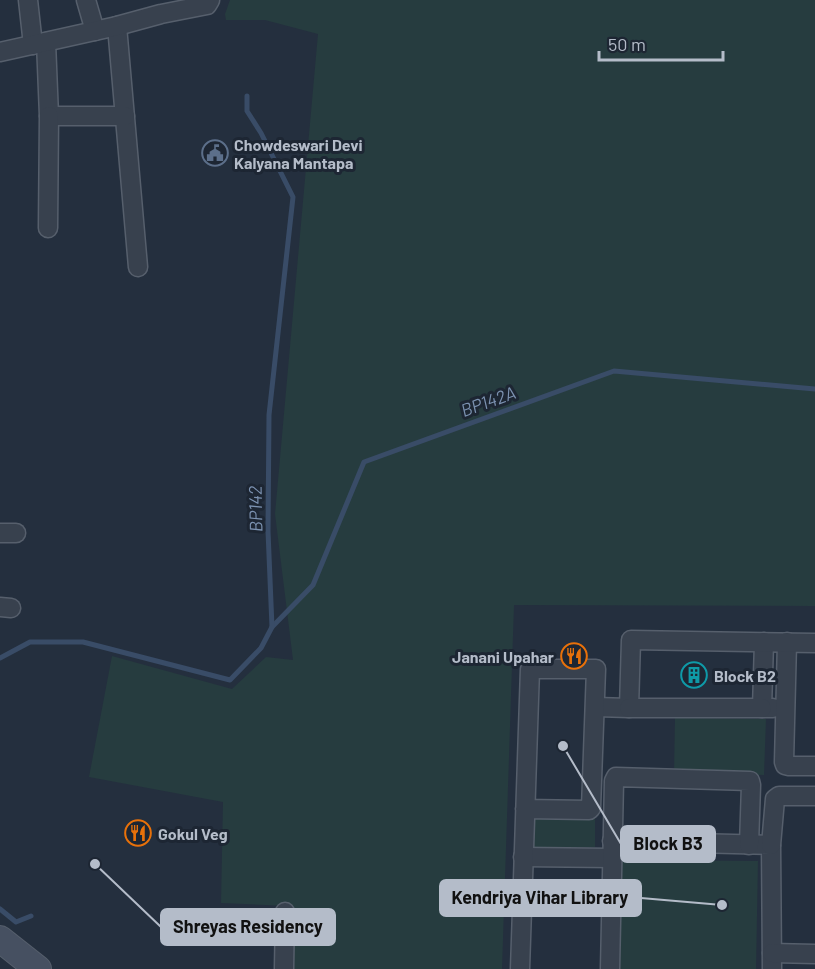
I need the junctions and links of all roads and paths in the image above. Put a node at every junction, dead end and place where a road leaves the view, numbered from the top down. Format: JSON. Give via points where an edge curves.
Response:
{"nodes":[{"id":1,"x":28,"y":0,"type":"edge"},
{"id":2,"x":86,"y":0,"type":"edge"},
{"id":3,"x":210,"y":0,"type":"edge"},
{"id":4,"x":150,"y":8,"type":"edge"},
{"id":5,"x":117,"y":26,"type":"junction"},
{"id":6,"x":95,"y":31,"type":"junction"},
{"id":7,"x":40,"y":43,"type":"junction"},
{"id":8,"x":0,"y":52,"type":"edge"},
{"id":9,"x":49,"y":116,"type":"junction"},
{"id":10,"x":125,"y":116,"type":"junction"},
{"id":11,"x":48,"y":228,"type":"dead end"},
{"id":12,"x":138,"y":267,"type":"dead end"},
{"id":13,"x":764,"y":642,"type":"junction"},
{"id":14,"x":788,"y":642,"type":"junction"},
{"id":15,"x":815,"y":643,"type":"edge"},
{"id":16,"x":596,"y":707,"type":"junction"},
{"id":17,"x":629,"y":708,"type":"junction"},
{"id":18,"x":762,"y":708,"type":"junction"},
{"id":19,"x":785,"y":708,"type":"junction"},
{"id":20,"x":815,"y":766,"type":"edge"},
{"id":21,"x":815,"y":796,"type":"edge"},
{"id":22,"x":525,"y":809,"type":"junction"},
{"id":23,"x":749,"y":845,"type":"junction"},
{"id":24,"x":771,"y":845,"type":"junction"},
{"id":25,"x":612,"y":850,"type":"junction"},
{"id":26,"x":523,"y":857,"type":"junction"},
{"id":27,"x":285,"y":912,"type":"dead end"},
{"id":28,"x":0,"y":939,"type":"edge"},
{"id":29,"x":815,"y":954,"type":"edge"},
{"id":30,"x":772,"y":961,"type":"edge"},
{"id":31,"x":38,"y":969,"type":"edge"},
{"id":32,"x":284,"y":969,"type":"edge"},
{"id":33,"x":520,"y":969,"type":"edge"},
{"id":34,"x":610,"y":969,"type":"edge"}],
"edges":[{"from":1,"to":7,"type":"street"},
{"from":2,"to":6,"type":"street"},
{"from":3,"to":4,"type":"street","via":[[207,5]]},
{"from":4,"to":5,"type":"street"},
{"from":5,"to":6,"type":"street"},
{"from":5,"to":10,"type":"street"},
{"from":6,"to":7,"type":"street"},
{"from":7,"to":8,"type":"street"},
{"from":7,"to":9,"type":"street"},
{"from":9,"to":10,"type":"street"},
{"from":9,"to":11,"type":"street"},
{"from":10,"to":12,"type":"street"},
{"from":13,"to":14,"type":"street"},
{"from":13,"to":17,"type":"street","via":[[631,640]]},
{"from":13,"to":18,"type":"street"},
{"from":14,"to":15,"type":"street"},
{"from":14,"to":19,"type":"street"},
{"from":16,"to":17,"type":"street"},
{"from":16,"to":22,"type":"street","via":[[591,808]]},
{"from":16,"to":22,"type":"street","via":[[596,669],[530,669]]},
{"from":17,"to":18,"type":"street"},
{"from":18,"to":19,"type":"street"},
{"from":19,"to":20,"type":"street","via":[[785,765]]},
{"from":21,"to":24,"type":"street","via":[[775,798]]},
{"from":22,"to":26,"type":"street"},
{"from":23,"to":24,"type":"street"},
{"from":23,"to":25,"type":"street"},
{"from":23,"to":25,"type":"street","via":[[750,782],[616,777]]},
{"from":24,"to":30,"type":"street"},
{"from":25,"to":26,"type":"street"},
{"from":25,"to":34,"type":"street"},
{"from":26,"to":33,"type":"street"},
{"from":27,"to":32,"type":"street"},
{"from":28,"to":31,"type":"main road"},
{"from":29,"to":30,"type":"street"}]}
